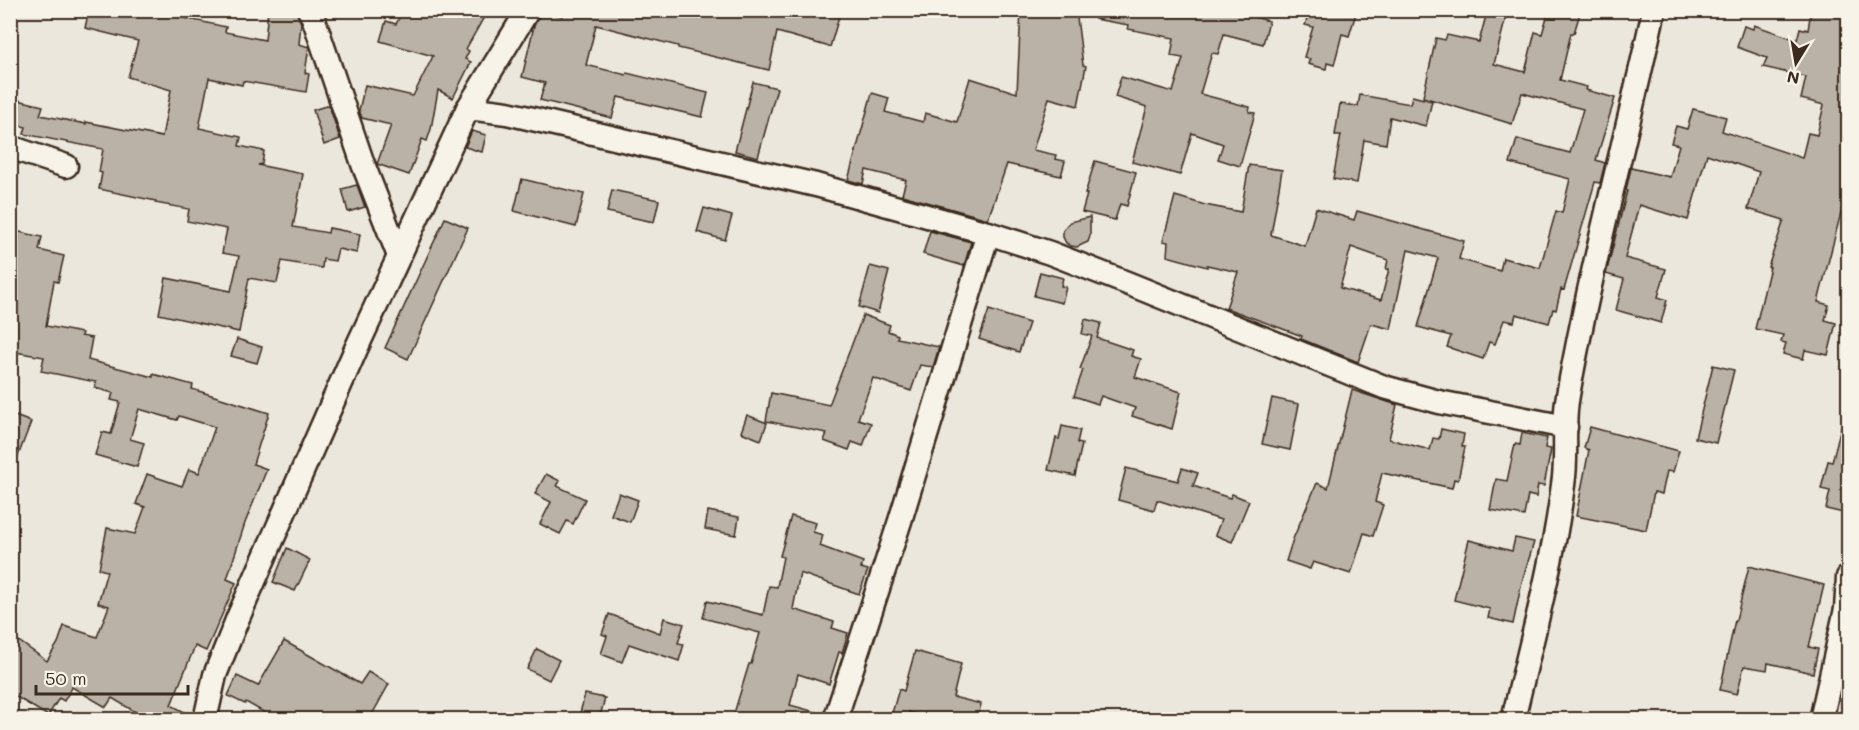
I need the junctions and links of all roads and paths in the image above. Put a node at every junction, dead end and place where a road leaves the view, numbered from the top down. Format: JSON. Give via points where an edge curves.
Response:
{"nodes":[{"id":1,"x":309,"y":10,"type":"edge"},
{"id":2,"x":528,"y":10,"type":"edge"},
{"id":3,"x":1654,"y":10,"type":"edge"},
{"id":4,"x":468,"y":108,"type":"junction"},
{"id":5,"x":10,"y":147,"type":"edge"},
{"id":6,"x":66,"y":166,"type":"dead end"},
{"id":7,"x":988,"y":233,"type":"junction"},
{"id":8,"x":399,"y":256,"type":"junction"},
{"id":9,"x":1566,"y":427,"type":"junction"},
{"id":10,"x":1848,"y":577,"type":"edge"},
{"id":11,"x":205,"y":720,"type":"edge"},
{"id":12,"x":835,"y":720,"type":"edge"},
{"id":13,"x":1513,"y":720,"type":"edge"},
{"id":14,"x":1821,"y":720,"type":"edge"}],
"edges":[{"from":1,"to":8,"type":"street"},
{"from":2,"to":4,"type":"street"},
{"from":3,"to":9,"type":"street","via":[[1585,308],[1564,417]]},
{"from":4,"to":7,"type":"street","via":[[519,116],[816,185]]},
{"from":4,"to":8,"type":"street"},
{"from":5,"to":6,"type":"street"},
{"from":7,"to":9,"type":"street","via":[[1050,253],[1384,387]]},
{"from":7,"to":12,"type":"street"},
{"from":8,"to":11,"type":"street","via":[[237,620],[215,675]]},
{"from":9,"to":13,"type":"street","via":[[1564,482],[1555,537]]},
{"from":10,"to":14,"type":"street","via":[[1846,609]]}]}
